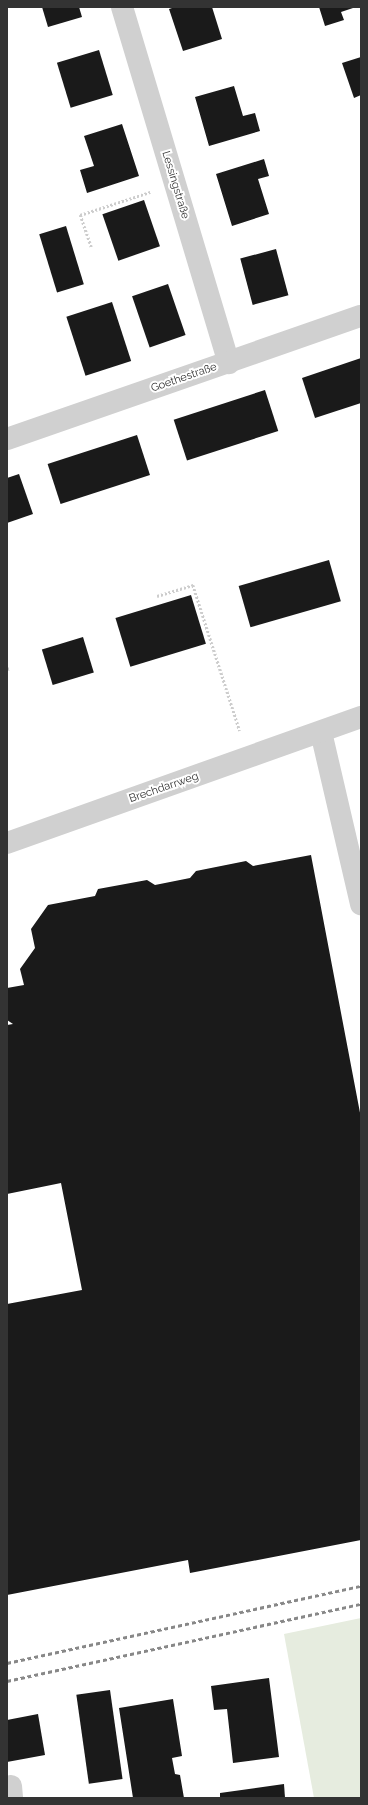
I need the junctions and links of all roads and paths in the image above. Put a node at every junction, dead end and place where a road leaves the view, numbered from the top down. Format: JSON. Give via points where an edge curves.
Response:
{"nodes":[{"id":1,"x":122,"y":7,"type":"edge"},
{"id":2,"x":175,"y":184,"type":"junction"},
{"id":3,"x":91,"y":247,"type":"dead end"},
{"id":4,"x":361,"y":316,"type":"edge"},
{"id":5,"x":229,"y":363,"type":"junction"},
{"id":6,"x":7,"y":439,"type":"edge"},
{"id":7,"x":157,"y":596,"type":"dead end"},
{"id":8,"x":361,"y":717,"type":"edge"},
{"id":9,"x":240,"y":731,"type":"dead end"},
{"id":10,"x":321,"y":732,"type":"junction"},
{"id":11,"x":7,"y":843,"type":"edge"},
{"id":12,"x":361,"y":904,"type":"edge"}],
"edges":[{"from":1,"to":2,"type":"street","name":"Lessingstraße"},
{"from":2,"to":3,"type":"path","via":[[80,215]]},
{"from":2,"to":5,"type":"street","name":"Lessingstraße"},
{"from":4,"to":5,"type":"street","name":"Goethestraße"},
{"from":5,"to":6,"type":"street","name":"Goethestraße"},
{"from":7,"to":9,"type":"path","via":[[193,585]]},
{"from":8,"to":10,"type":"street","name":"Brechdarrweg"},
{"from":10,"to":11,"type":"street","name":"Brechdarrweg"},
{"from":10,"to":12,"type":"street"}]}
